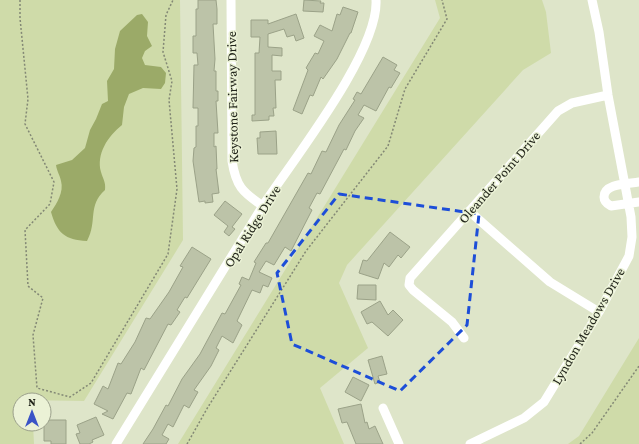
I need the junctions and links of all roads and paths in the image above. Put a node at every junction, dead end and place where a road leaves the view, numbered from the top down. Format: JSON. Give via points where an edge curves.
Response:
{"nodes":[{"id":1,"x":20,"y":0,"type":"edge"},
{"id":2,"x":173,"y":0,"type":"edge"},
{"id":3,"x":231,"y":0,"type":"edge"},
{"id":4,"x":442,"y":0,"type":"edge"},
{"id":5,"x":592,"y":0,"type":"edge"},
{"id":6,"x":376,"y":1,"type":"edge"},
{"id":7,"x":608,"y":95,"type":"junction"},
{"id":8,"x":639,"y":182,"type":"edge"},
{"id":9,"x":625,"y":184,"type":"junction"},
{"id":10,"x":639,"y":202,"type":"edge"},
{"id":11,"x":629,"y":204,"type":"junction"},
{"id":12,"x":263,"y":206,"type":"junction"},
{"id":13,"x":469,"y":211,"type":"junction"},
{"id":14,"x":599,"y":312,"type":"junction"},
{"id":15,"x":464,"y":338,"type":"dead end"},
{"id":16,"x":639,"y":366,"type":"edge"},
{"id":17,"x":383,"y":408,"type":"dead end"},
{"id":18,"x":116,"y":444,"type":"edge"},
{"id":19,"x":187,"y":444,"type":"edge"},
{"id":20,"x":399,"y":444,"type":"edge"},
{"id":21,"x":470,"y":444,"type":"edge"},
{"id":22,"x":580,"y":444,"type":"edge"}],
"edges":[{"from":1,"to":2,"type":"path","via":[[28,99],[25,124],[54,182],[50,204],[25,230],[28,286],[43,298],[33,335],[37,388],[70,397],[91,383],[168,254],[178,189],[169,100],[172,81],[163,52],[166,15]]},
{"from":3,"to":12,"type":"street","name":"Keystone Fairway Drive","via":[[232,161],[236,181],[241,190]]},
{"from":4,"to":19,"type":"path","via":[[447,18],[406,89],[388,146],[306,251]]},
{"from":5,"to":7,"type":"street","name":"Lyndon Meadows Drive"},
{"from":6,"to":12,"type":"street","name":"Opal Ridge Drive","via":[[370,35],[348,78]]},
{"from":7,"to":9,"type":"street","name":"Lyndon Meadows Drive"},
{"from":7,"to":13,"type":"street","name":"Oleander Point Drive","via":[[572,103],[558,111]]},
{"from":8,"to":9,"type":"street"},
{"from":9,"to":11,"type":"street","name":"Lyndon Meadows Drive"},
{"from":9,"to":11,"type":"street","via":[[608,188],[604,193],[604,200],[611,206]]},
{"from":10,"to":11,"type":"street"},
{"from":11,"to":14,"type":"street","name":"Lyndon Meadows Drive","via":[[632,237],[629,256]]},
{"from":12,"to":18,"type":"street","name":"Opal Ridge Drive"},
{"from":13,"to":14,"type":"street","via":[[550,282]]},
{"from":13,"to":15,"type":"street","name":"Oleander Point Drive","via":[[410,278],[410,286],[452,322]]},
{"from":14,"to":21,"type":"street","name":"Lyndon Meadows Drive","via":[[544,402],[524,418]]},
{"from":16,"to":22,"type":"path","via":[[592,433]]},
{"from":17,"to":20,"type":"street"}]}
